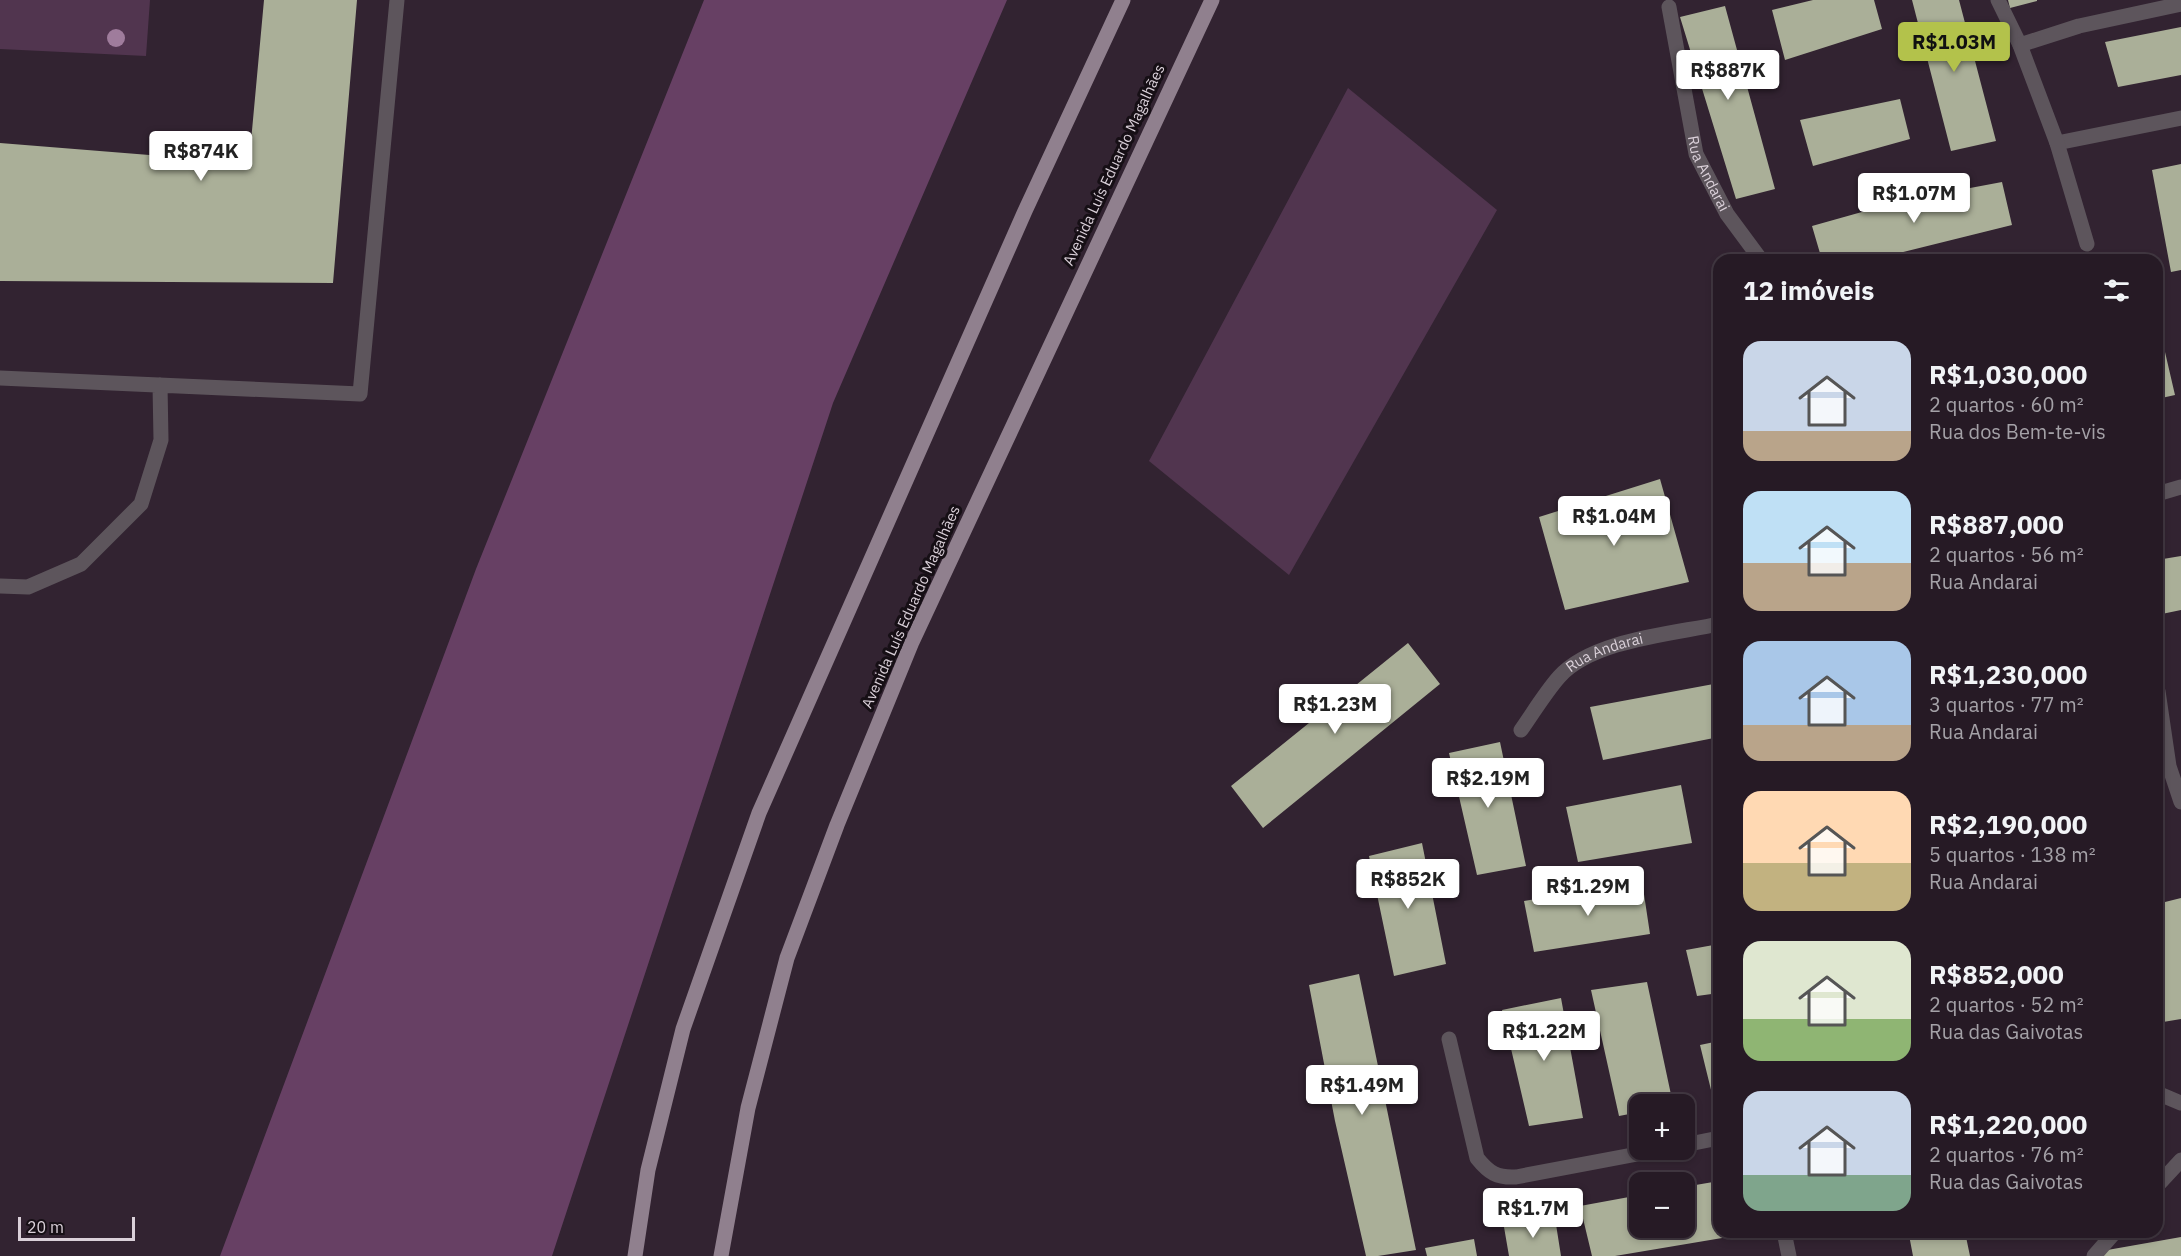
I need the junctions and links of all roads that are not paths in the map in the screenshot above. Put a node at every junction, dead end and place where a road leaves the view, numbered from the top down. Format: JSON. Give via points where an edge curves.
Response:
{"nodes":[{"id":1,"x":397,"y":0,"type":"edge"},
{"id":2,"x":1123,"y":0,"type":"edge"},
{"id":3,"x":1212,"y":0,"type":"edge"},
{"id":4,"x":1998,"y":0,"type":"edge"},
{"id":5,"x":2181,"y":4,"type":"edge"},
{"id":6,"x":1670,"y":7,"type":"dead end"},
{"id":7,"x":2020,"y":45,"type":"junction"},
{"id":8,"x":2181,"y":118,"type":"edge"},
{"id":9,"x":2057,"y":143,"type":"junction"},
{"id":10,"x":2086,"y":244,"type":"dead end"},
{"id":11,"x":1757,"y":254,"type":"edge"},
{"id":12,"x":0,"y":378,"type":"edge"},
{"id":13,"x":160,"y":385,"type":"junction"},
{"id":14,"x":2181,"y":487,"type":"edge"},
{"id":15,"x":2163,"y":492,"type":"edge"},
{"id":16,"x":0,"y":586,"type":"edge"},
{"id":17,"x":1713,"y":625,"type":"edge"},
{"id":18,"x":2163,"y":725,"type":"edge"},
{"id":19,"x":1521,"y":730,"type":"dead end"},
{"id":20,"x":2181,"y":802,"type":"edge"},
{"id":21,"x":1449,"y":1039,"type":"dead end"},
{"id":22,"x":2163,"y":1096,"type":"edge"},
{"id":23,"x":2181,"y":1103,"type":"edge"},
{"id":24,"x":1713,"y":1139,"type":"edge"},
{"id":25,"x":1695,"y":1143,"type":"edge"},
{"id":26,"x":1629,"y":1156,"type":"edge"},
{"id":27,"x":2181,"y":1160,"type":"edge"},
{"id":28,"x":2163,"y":1180,"type":"edge"},
{"id":29,"x":1785,"y":1238,"type":"edge"},
{"id":30,"x":2110,"y":1238,"type":"edge"},
{"id":31,"x":635,"y":1256,"type":"edge"},
{"id":32,"x":721,"y":1256,"type":"edge"},
{"id":33,"x":1789,"y":1256,"type":"edge"},
{"id":34,"x":2094,"y":1256,"type":"edge"}],
"edges":[{"from":1,"to":13,"type":"street","via":[[360,394]]},
{"from":2,"to":31,"type":"main road","via":[[1001,265],[759,813],[683,1029],[648,1170]]},
{"from":3,"to":32,"type":"main road","name":"Avenida Luís Eduardo Magalhães","via":[[912,642],[837,825],[787,958],[748,1108]]},
{"from":4,"to":7,"type":"street"},
{"from":5,"to":7,"type":"street","via":[[2079,26]]},
{"from":6,"to":11,"type":"street","name":"Rua Andarai","via":[[1696,154],[1727,214]]},
{"from":7,"to":9,"type":"street"},
{"from":8,"to":9,"type":"street"},
{"from":9,"to":10,"type":"street"},
{"from":12,"to":13,"type":"street"},
{"from":13,"to":16,"type":"street","via":[[161,440],[141,504],[81,564],[27,586]]},
{"from":14,"to":15,"type":"street"},
{"from":17,"to":19,"type":"street","name":"Rua Andarai","via":[[1613,646],[1580,661],[1560,676]]},
{"from":18,"to":20,"type":"street","via":[[2169,766]]},
{"from":21,"to":26,"type":"street","via":[[1477,1158],[1486,1170],[1500,1178],[1516,1177]]},
{"from":22,"to":23,"type":"street"},
{"from":24,"to":25,"type":"street"},
{"from":27,"to":28,"type":"street"},
{"from":29,"to":33,"type":"street"},
{"from":30,"to":34,"type":"street"}]}
